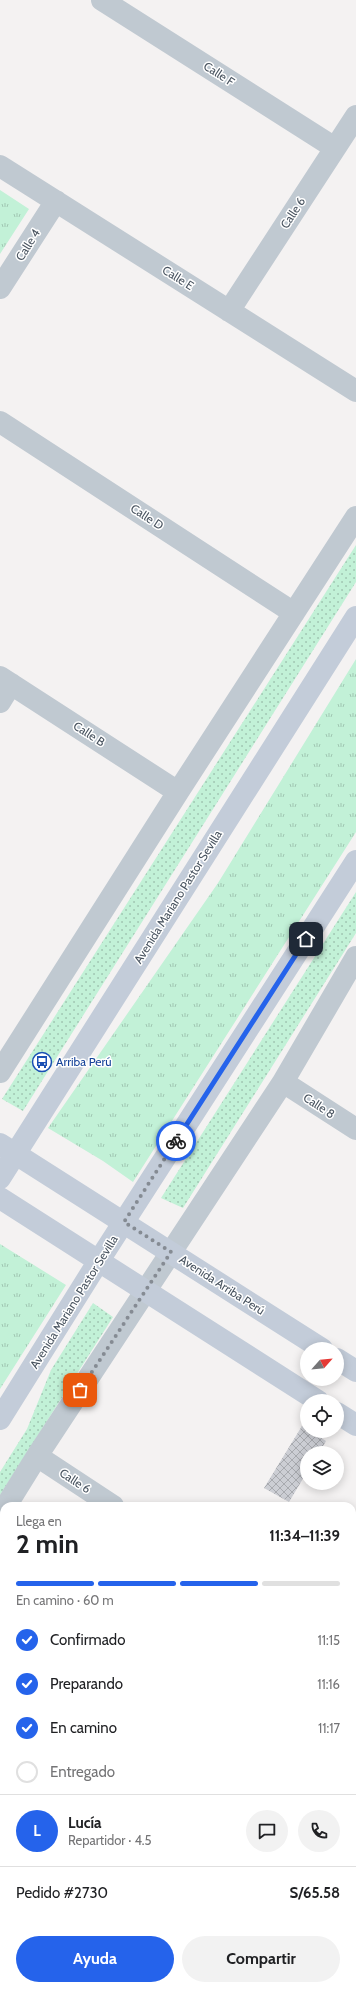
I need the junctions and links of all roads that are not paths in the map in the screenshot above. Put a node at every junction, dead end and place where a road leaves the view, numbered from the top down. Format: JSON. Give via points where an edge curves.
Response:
{"nodes":[{"id":1,"x":102,"y":0,"type":"edge"},
{"id":2,"x":356,"y":116,"type":"edge"},
{"id":3,"x":335,"y":148,"type":"junction"},
{"id":4,"x":0,"y":166,"type":"edge"},
{"id":5,"x":56,"y":201,"type":"junction"},
{"id":6,"x":0,"y":288,"type":"edge"},
{"id":7,"x":229,"y":311,"type":"junction"},
{"id":8,"x":356,"y":391,"type":"edge"},
{"id":9,"x":0,"y":422,"type":"edge"},
{"id":10,"x":356,"y":517,"type":"edge"},
{"id":11,"x":294,"y":613,"type":"junction"},
{"id":12,"x":356,"y":617,"type":"edge"},
{"id":13,"x":4,"y":688,"type":"edge"},
{"id":14,"x":178,"y":792,"type":"junction"},
{"id":15,"x":356,"y":861,"type":"edge"},
{"id":16,"x":356,"y":957,"type":"edge"},
{"id":17,"x":0,"y":1072,"type":"edge"},
{"id":18,"x":283,"y":1082,"type":"junction"},
{"id":19,"x":356,"y":1129,"type":"edge"},
{"id":20,"x":8,"y":1149,"type":"edge"},
{"id":21,"x":0,"y":1178,"type":"edge"},
{"id":22,"x":0,"y":1198,"type":"edge"},
{"id":23,"x":124,"y":1222,"type":"junction"},
{"id":24,"x":171,"y":1252,"type":"junction"},
{"id":25,"x":98,"y":1262,"type":"junction"},
{"id":26,"x":146,"y":1290,"type":"junction"},
{"id":27,"x":311,"y":1342,"type":"edge"},
{"id":28,"x":344,"y":1363,"type":"edge"},
{"id":29,"x":356,"y":1371,"type":"edge"},
{"id":30,"x":307,"y":1394,"type":"edge"},
{"id":31,"x":344,"y":1417,"type":"edge"},
{"id":32,"x":0,"y":1419,"type":"edge"},
{"id":33,"x":356,"y":1425,"type":"edge"},
{"id":34,"x":37,"y":1456,"type":"junction"},
{"id":35,"x":8,"y":1502,"type":"edge"},
{"id":36,"x":107,"y":1502,"type":"edge"}],
"edges":[{"from":1,"to":3,"type":"street","name":"Calle F"},
{"from":2,"to":3,"type":"street","name":"Calle 6"},
{"from":3,"to":7,"type":"street","name":"Calle 6"},
{"from":4,"to":5,"type":"street","name":"Calle E"},
{"from":5,"to":6,"type":"street","name":"Calle 4"},
{"from":5,"to":7,"type":"street","name":"Calle E"},
{"from":7,"to":8,"type":"street","name":"Calle E"},
{"from":9,"to":11,"type":"street","name":"Calle D"},
{"from":10,"to":11,"type":"street"},
{"from":11,"to":14,"type":"street"},
{"from":12,"to":20,"type":"main road","name":"Avenida Mariano Pastor Sevilla"},
{"from":13,"to":14,"type":"street","name":"Calle B"},
{"from":14,"to":17,"type":"street"},
{"from":15,"to":23,"type":"main road","name":"Avenida Mariano Pastor Sevilla"},
{"from":16,"to":18,"type":"street"},
{"from":18,"to":19,"type":"street","name":"Calle 8"},
{"from":18,"to":24,"type":"street"},
{"from":20,"to":21,"type":"main road","name":"Avenida Mariano Pastor Sevilla"},
{"from":20,"to":23,"type":"main road","name":"Avenida Arriba Perú"},
{"from":22,"to":25,"type":"main road"},
{"from":23,"to":24,"type":"main road","name":"Avenida Arriba Perú"},
{"from":23,"to":25,"type":"main road","name":"Avenida Mariano Pastor Sevilla"},
{"from":24,"to":26,"type":"street"},
{"from":24,"to":27,"type":"main road","name":"Avenida Arriba Perú"},
{"from":25,"to":26,"type":"main road"},
{"from":25,"to":32,"type":"main road","name":"Avenida Mariano Pastor Sevilla"},
{"from":26,"to":30,"type":"main road"},
{"from":26,"to":34,"type":"street"},
{"from":28,"to":29,"type":"main road"},
{"from":31,"to":33,"type":"main road"},
{"from":34,"to":35,"type":"street"},
{"from":34,"to":36,"type":"street","name":"Calle 6"}]}
